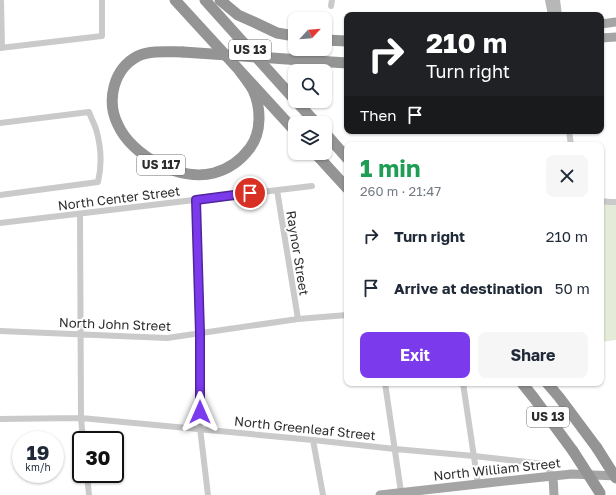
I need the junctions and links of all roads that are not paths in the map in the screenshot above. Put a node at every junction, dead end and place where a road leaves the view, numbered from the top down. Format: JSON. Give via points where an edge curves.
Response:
{"nodes":[{"id":1,"x":1,"y":0,"type":"edge"},
{"id":2,"x":102,"y":0,"type":"edge"},
{"id":3,"x":175,"y":0,"type":"edge"},
{"id":4,"x":205,"y":0,"type":"edge"},
{"id":5,"x":220,"y":0,"type":"edge"},
{"id":6,"x":549,"y":0,"type":"edge"},
{"id":7,"x":556,"y":0,"type":"edge"},
{"id":8,"x":551,"y":12,"type":"edge"},
{"id":9,"x":558,"y":12,"type":"edge"},
{"id":10,"x":616,"y":22,"type":"edge"},
{"id":11,"x":604,"y":24,"type":"edge"},
{"id":12,"x":288,"y":35,"type":"edge"},
{"id":13,"x":616,"y":37,"type":"edge"},
{"id":14,"x":604,"y":38,"type":"edge"},
{"id":15,"x":332,"y":40,"type":"edge"},
{"id":16,"x":344,"y":41,"type":"edge"},
{"id":17,"x":1,"y":48,"type":"edge"},
{"id":18,"x":344,"y":63,"type":"edge"},
{"id":19,"x":239,"y":70,"type":"junction"},
{"id":20,"x":288,"y":91,"type":"edge"},
{"id":21,"x":303,"y":108,"type":"edge"},
{"id":22,"x":310,"y":116,"type":"edge"},
{"id":23,"x":0,"y":123,"type":"edge"},
{"id":24,"x":288,"y":123,"type":"edge"},
{"id":25,"x":332,"y":141,"type":"edge"},
{"id":26,"x":344,"y":155,"type":"edge"},
{"id":27,"x":321,"y":160,"type":"edge"},
{"id":28,"x":344,"y":185,"type":"edge"},
{"id":29,"x":312,"y":186,"type":"dead end"},
{"id":30,"x":277,"y":190,"type":"junction"},
{"id":31,"x":0,"y":195,"type":"edge"},
{"id":32,"x":196,"y":200,"type":"junction"},
{"id":33,"x":604,"y":201,"type":"edge"},
{"id":34,"x":616,"y":202,"type":"edge"},
{"id":35,"x":80,"y":214,"type":"junction"},
{"id":36,"x":0,"y":223,"type":"edge"},
{"id":37,"x":344,"y":315,"type":"edge"},
{"id":38,"x":298,"y":319,"type":"junction"},
{"id":39,"x":0,"y":331,"type":"edge"},
{"id":40,"x":200,"y":333,"type":"junction"},
{"id":41,"x":81,"y":334,"type":"junction"},
{"id":42,"x":385,"y":386,"type":"edge"},
{"id":43,"x":463,"y":386,"type":"edge"},
{"id":44,"x":524,"y":386,"type":"edge"},
{"id":45,"x":550,"y":386,"type":"edge"},
{"id":46,"x":81,"y":418,"type":"junction"},
{"id":47,"x":0,"y":419,"type":"edge"},
{"id":48,"x":200,"y":428,"type":"junction"},
{"id":49,"x":83,"y":431,"type":"edge"},
{"id":50,"x":313,"y":440,"type":"junction"},
{"id":51,"x":395,"y":449,"type":"junction"},
{"id":52,"x":474,"y":456,"type":"junction"},
{"id":53,"x":553,"y":476,"type":"junction"},
{"id":54,"x":616,"y":477,"type":"edge"},
{"id":55,"x":88,"y":483,"type":"edge"},
{"id":56,"x":478,"y":484,"type":"junction"},
{"id":57,"x":401,"y":492,"type":"junction"},
{"id":58,"x":600,"y":494,"type":"edge"},
{"id":59,"x":89,"y":495,"type":"edge"},
{"id":60,"x":208,"y":495,"type":"edge"},
{"id":61,"x":322,"y":495,"type":"edge"},
{"id":62,"x":380,"y":495,"type":"edge"},
{"id":63,"x":554,"y":495,"type":"edge"}],
"edges":[{"from":1,"to":17,"type":"street"},
{"from":2,"to":17,"type":"street","via":[[102,36]]},
{"from":3,"to":19,"type":"highway","number":"US 13"},
{"from":4,"to":20,"type":"highway","number":"US 13"},
{"from":5,"to":12,"type":"highway","via":[[238,14],[277,33]]},
{"from":6,"to":8,"type":"main road"},
{"from":7,"to":9,"type":"main road"},
{"from":10,"to":11,"type":"main road"},
{"from":13,"to":14,"type":"main road"},
{"from":15,"to":16,"type":"highway"},
{"from":18,"to":19,"type":"highway","number":"US 117","bridge":true,"via":[[183,52],[138,56],[120,73],[114,84],[113,112],[118,125],[134,146],[153,161],[178,172],[191,175],[213,174],[235,164],[253,145],[259,119],[252,89]]},
{"from":19,"to":24,"type":"highway","number":"US 13"},
{"from":21,"to":22,"type":"highway","number":"US 13"},
{"from":23,"to":31,"type":"street","name":"North Center Street","via":[[89,112],[100,147],[98,182]]},
{"from":25,"to":26,"type":"highway"},
{"from":27,"to":28,"type":"highway"},
{"from":29,"to":30,"type":"street","name":"North Center Street"},
{"from":30,"to":32,"type":"street","name":"North Center Street"},
{"from":30,"to":38,"type":"street","name":"Raynor Street"},
{"from":32,"to":35,"type":"street","name":"North Center Street"},
{"from":32,"to":40,"type":"street"},
{"from":33,"to":34,"type":"street"},
{"from":35,"to":36,"type":"street","name":"North Center Street"},
{"from":35,"to":41,"type":"street"},
{"from":37,"to":38,"type":"street","name":"North John Street"},
{"from":38,"to":40,"type":"street","name":"North John Street"},
{"from":39,"to":41,"type":"street","name":"North John Street"},
{"from":40,"to":41,"type":"street","name":"North John Street","via":[[167,338]]},
{"from":40,"to":48,"type":"street"},
{"from":41,"to":46,"type":"street"},
{"from":42,"to":51,"type":"street"},
{"from":43,"to":52,"type":"street"},
{"from":44,"to":58,"type":"highway","number":"US 13","bridge":true,"via":[[573,451]]},
{"from":45,"to":54,"type":"highway","number":"US 13","bridge":true},
{"from":46,"to":47,"type":"street","name":"North Greenleaf Street"},
{"from":46,"to":48,"type":"street","name":"North Greenleaf Street"},
{"from":46,"to":49,"type":"street"},
{"from":48,"to":50,"type":"street","name":"North Greenleaf Street"},
{"from":48,"to":60,"type":"street"},
{"from":50,"to":51,"type":"street","name":"North Greenleaf Street"},
{"from":50,"to":61,"type":"street"},
{"from":51,"to":52,"type":"street","name":"North Greenleaf Street"},
{"from":51,"to":57,"type":"street"},
{"from":52,"to":53,"type":"street","name":"North Greenleaf Street","via":[[544,464]]},
{"from":52,"to":56,"type":"street"},
{"from":53,"to":54,"type":"main road","name":"North William Street","via":[[572,474]]},
{"from":53,"to":56,"type":"main road","name":"North William Street"},
{"from":53,"to":63,"type":"main road"},
{"from":55,"to":59,"type":"street"},
{"from":56,"to":57,"type":"main road","name":"North William Street"},
{"from":57,"to":62,"type":"main road","name":"North William Street"}]}
